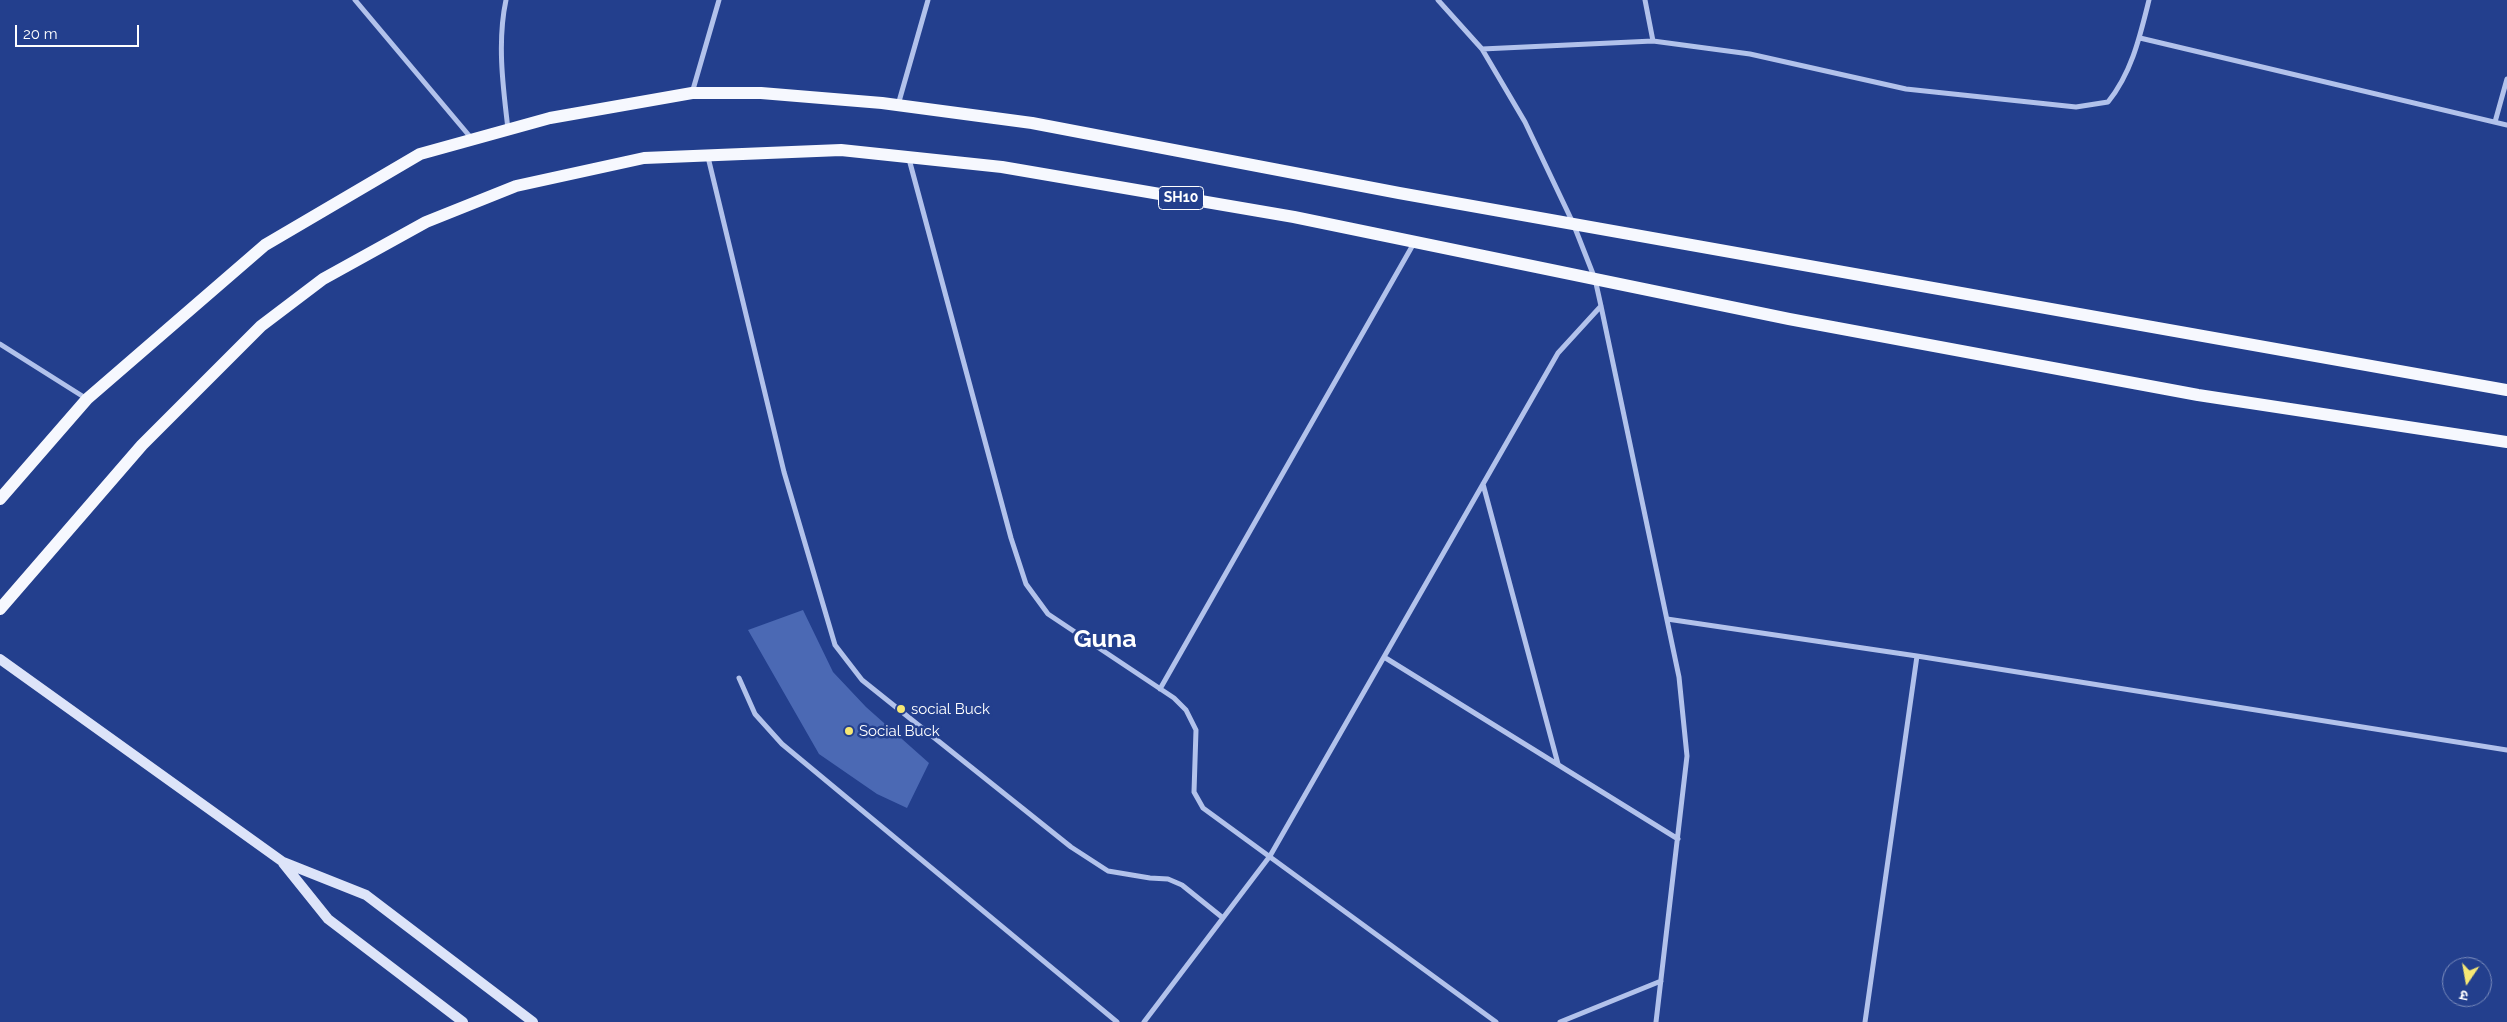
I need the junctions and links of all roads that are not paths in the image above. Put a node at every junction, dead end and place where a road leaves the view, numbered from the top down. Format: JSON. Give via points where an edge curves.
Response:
{"nodes":[{"id":1,"x":355,"y":0,"type":"edge"},
{"id":2,"x":506,"y":0,"type":"edge"},
{"id":3,"x":719,"y":0,"type":"edge"},
{"id":4,"x":928,"y":0,"type":"edge"},
{"id":5,"x":1438,"y":0,"type":"edge"},
{"id":6,"x":1645,"y":0,"type":"edge"},
{"id":7,"x":2149,"y":0,"type":"edge"},
{"id":8,"x":2140,"y":38,"type":"junction"},
{"id":9,"x":1653,"y":41,"type":"junction"},
{"id":10,"x":1482,"y":49,"type":"junction"},
{"id":11,"x":2507,"y":79,"type":"edge"},
{"id":12,"x":692,"y":93,"type":"junction"},
{"id":13,"x":898,"y":105,"type":"junction"},
{"id":14,"x":2496,"y":122,"type":"junction"},
{"id":15,"x":2507,"y":125,"type":"edge"},
{"id":16,"x":508,"y":129,"type":"junction"},
{"id":17,"x":472,"y":139,"type":"junction"},
{"id":18,"x":708,"y":155,"type":"junction"},
{"id":19,"x":908,"y":157,"type":"junction"},
{"id":20,"x":1573,"y":223,"type":"junction"},
{"id":21,"x":1414,"y":242,"type":"junction"},
{"id":22,"x":1595,"y":279,"type":"junction"},
{"id":23,"x":1601,"y":306,"type":"junction"},
{"id":24,"x":0,"y":344,"type":"edge"},
{"id":25,"x":2507,"y":390,"type":"edge"},
{"id":26,"x":87,"y":399,"type":"junction"},
{"id":27,"x":2507,"y":442,"type":"edge"},
{"id":28,"x":1483,"y":484,"type":"junction"},
{"id":29,"x":0,"y":499,"type":"edge"},
{"id":30,"x":0,"y":609,"type":"edge"},
{"id":31,"x":1667,"y":619,"type":"junction"},
{"id":32,"x":1917,"y":656,"type":"junction"},
{"id":33,"x":1384,"y":657,"type":"junction"},
{"id":34,"x":0,"y":659,"type":"edge"},
{"id":35,"x":740,"y":678,"type":"dead end"},
{"id":36,"x":1160,"y":689,"type":"junction"},
{"id":37,"x":2507,"y":750,"type":"edge"},
{"id":38,"x":1558,"y":765,"type":"junction"},
{"id":39,"x":1678,"y":839,"type":"junction"},
{"id":40,"x":1270,"y":856,"type":"junction"},
{"id":41,"x":283,"y":862,"type":"junction"},
{"id":42,"x":1223,"y":918,"type":"junction"},
{"id":43,"x":1662,"y":981,"type":"junction"},
{"id":44,"x":457,"y":1020,"type":"edge"},
{"id":45,"x":534,"y":1022,"type":"edge"},
{"id":46,"x":1118,"y":1022,"type":"edge"},
{"id":47,"x":1144,"y":1022,"type":"edge"},
{"id":48,"x":1496,"y":1022,"type":"edge"},
{"id":49,"x":1560,"y":1022,"type":"edge"},
{"id":50,"x":1656,"y":1022,"type":"edge"},
{"id":51,"x":1865,"y":1022,"type":"edge"}],
"edges":[{"from":1,"to":17,"type":"street"},
{"from":2,"to":16,"type":"street","via":[[502,80]]},
{"from":3,"to":12,"type":"street"},
{"from":4,"to":13,"type":"street"},
{"from":5,"to":10,"type":"street"},
{"from":6,"to":9,"type":"street"},
{"from":7,"to":8,"type":"street"},
{"from":8,"to":9,"type":"street","via":[[2122,84],[2108,102],[2076,107],[1906,89],[1750,54]]},
{"from":8,"to":14,"type":"street"},
{"from":9,"to":10,"type":"street"},
{"from":10,"to":20,"type":"street","via":[[1525,122]]},
{"from":11,"to":14,"type":"street"},
{"from":12,"to":13,"type":"main road","via":[[761,93]]},
{"from":12,"to":16,"type":"main road","via":[[550,118]]},
{"from":13,"to":20,"type":"main road","via":[[1032,123]]},
{"from":14,"to":15,"type":"street"},
{"from":16,"to":17,"type":"main road"},
{"from":17,"to":26,"type":"main road","via":[[420,154],[265,245]]},
{"from":18,"to":19,"type":"main road","number":"SH10","via":[[841,150]]},
{"from":18,"to":30,"type":"main road","number":"SH10","via":[[644,158],[516,186],[426,222],[323,279],[261,326],[142,445]]},
{"from":18,"to":42,"type":"street","via":[[784,472],[835,645],[862,680],[1071,847],[1108,871],[1168,879],[1182,885]]},
{"from":19,"to":21,"type":"main road","number":"SH10","via":[[1002,167],[1294,217]]},
{"from":19,"to":36,"type":"street","via":[[1008,529],[1026,584],[1048,614]]},
{"from":20,"to":22,"type":"street"},
{"from":20,"to":25,"type":"main road"},
{"from":21,"to":22,"type":"main road","number":"SH10"},
{"from":21,"to":36,"type":"street"},
{"from":22,"to":23,"type":"street"},
{"from":22,"to":27,"type":"main road","number":"SH10","via":[[2198,396]]},
{"from":23,"to":28,"type":"street","via":[[1558,353]]},
{"from":23,"to":31,"type":"street"},
{"from":24,"to":26,"type":"street"},
{"from":26,"to":29,"type":"main road"},
{"from":28,"to":33,"type":"street"},
{"from":28,"to":38,"type":"street"},
{"from":31,"to":32,"type":"street"},
{"from":31,"to":39,"type":"street","via":[[1679,678],[1687,756]]},
{"from":32,"to":37,"type":"street"},
{"from":32,"to":51,"type":"street"},
{"from":33,"to":38,"type":"street"},
{"from":33,"to":40,"type":"street"},
{"from":34,"to":41,"type":"main road"},
{"from":35,"to":46,"type":"street","via":[[756,714],[782,744]]},
{"from":36,"to":40,"type":"street","via":[[1186,710],[1196,730],[1194,792],[1202,808]]},
{"from":38,"to":39,"type":"street"},
{"from":39,"to":43,"type":"street"},
{"from":40,"to":42,"type":"street"},
{"from":40,"to":48,"type":"street"},
{"from":41,"to":44,"type":"main road","via":[[328,919]]},
{"from":41,"to":45,"type":"main road","via":[[366,895]]},
{"from":42,"to":47,"type":"street"},
{"from":43,"to":49,"type":"street"},
{"from":43,"to":50,"type":"street"}]}
